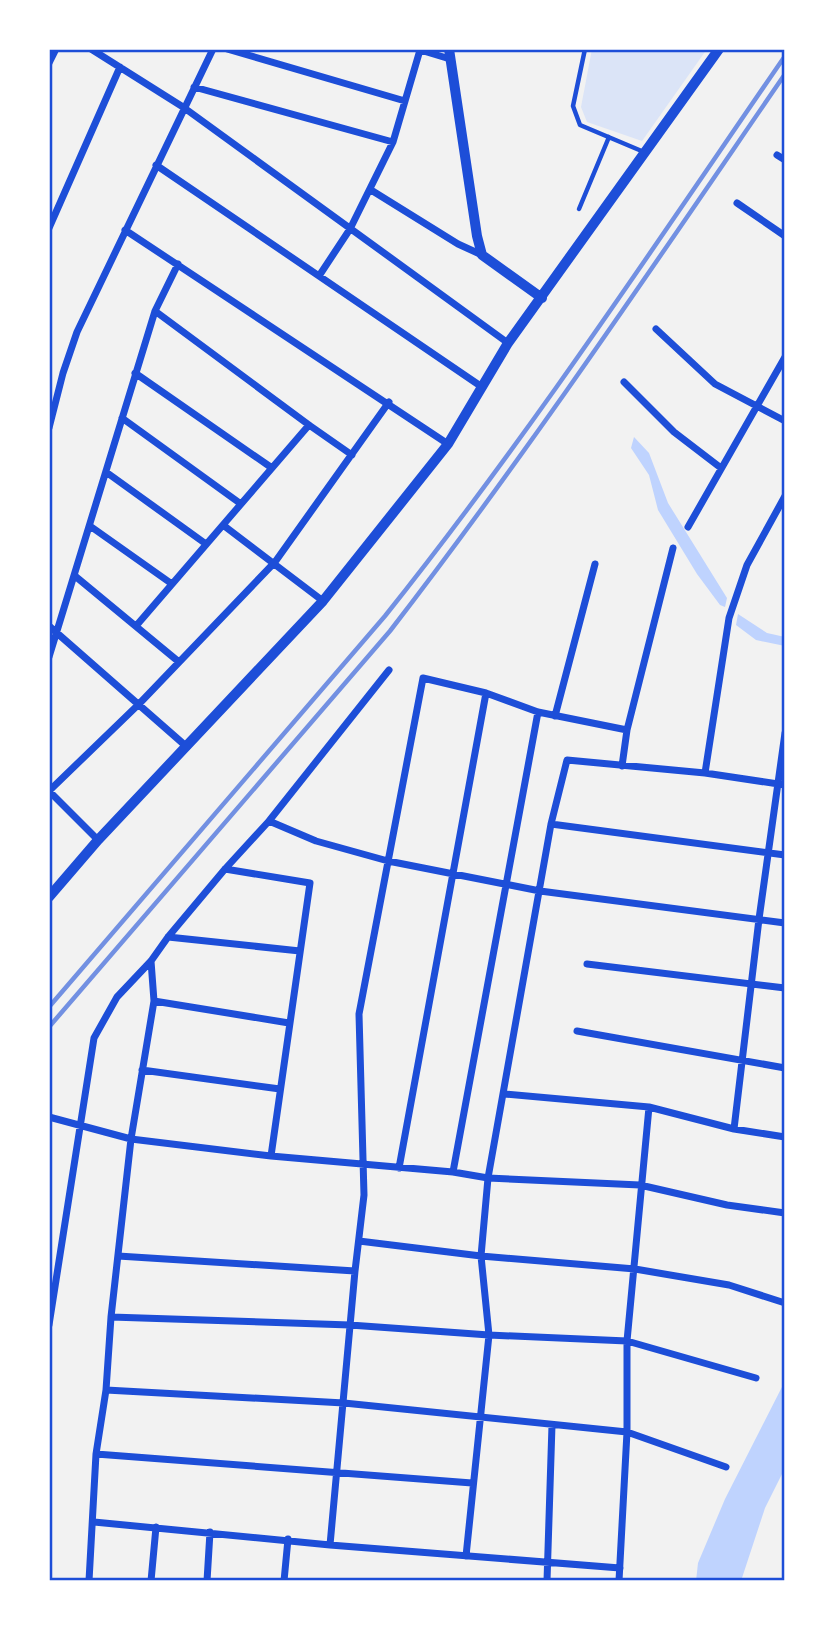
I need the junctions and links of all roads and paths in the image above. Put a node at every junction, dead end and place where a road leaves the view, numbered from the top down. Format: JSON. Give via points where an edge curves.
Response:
{"nodes":[{"id":1,"x":57,"y":49,"type":"edge"},
{"id":2,"x":91,"y":49,"type":"edge"},
{"id":3,"x":213,"y":49,"type":"edge"},
{"id":4,"x":227,"y":49,"type":"edge"},
{"id":5,"x":419,"y":49,"type":"edge"},
{"id":6,"x":584,"y":49,"type":"edge"},
{"id":7,"x":719,"y":49,"type":"edge"},
{"id":8,"x":449,"y":54,"type":"edge"},
{"id":9,"x":49,"y":63,"type":"edge"},
{"id":10,"x":120,"y":67,"type":"junction"},
{"id":11,"x":194,"y":86,"type":"junction"},
{"id":12,"x":405,"y":101,"type":"junction"},
{"id":13,"x":183,"y":107,"type":"junction"},
{"id":14,"x":609,"y":138,"type":"junction"},
{"id":15,"x":393,"y":142,"type":"junction"},
{"id":16,"x":645,"y":152,"type":"junction"},
{"id":17,"x":777,"y":155,"type":"dead end"},
{"id":18,"x":785,"y":160,"type":"edge"},
{"id":19,"x":156,"y":165,"type":"junction"},
{"id":20,"x":371,"y":190,"type":"junction"},
{"id":21,"x":737,"y":203,"type":"dead end"},
{"id":22,"x":579,"y":209,"type":"dead end"},
{"id":23,"x":49,"y":228,"type":"edge"},
{"id":24,"x":350,"y":229,"type":"junction"},
{"id":25,"x":125,"y":230,"type":"junction"},
{"id":26,"x":785,"y":236,"type":"edge"},
{"id":27,"x":482,"y":255,"type":"junction"},
{"id":28,"x":178,"y":264,"type":"junction"},
{"id":29,"x":319,"y":276,"type":"junction"},
{"id":30,"x":542,"y":298,"type":"junction"},
{"id":31,"x":155,"y":311,"type":"junction"},
{"id":32,"x":656,"y":329,"type":"dead end"},
{"id":33,"x":508,"y":343,"type":"junction"},
{"id":34,"x":785,"y":357,"type":"edge"},
{"id":35,"x":135,"y":373,"type":"junction"},
{"id":36,"x":624,"y":382,"type":"dead end"},
{"id":37,"x":482,"y":387,"type":"junction"},
{"id":38,"x":389,"y":402,"type":"junction"},
{"id":39,"x":756,"y":405,"type":"junction"},
{"id":40,"x":122,"y":418,"type":"junction"},
{"id":41,"x":785,"y":421,"type":"edge"},
{"id":42,"x":309,"y":425,"type":"junction"},
{"id":43,"x":49,"y":428,"type":"edge"},
{"id":44,"x":448,"y":444,"type":"junction"},
{"id":45,"x":352,"y":455,"type":"junction"},
{"id":46,"x":272,"y":468,"type":"junction"},
{"id":47,"x":720,"y":468,"type":"junction"},
{"id":48,"x":106,"y":472,"type":"junction"},
{"id":49,"x":785,"y":496,"type":"edge"},
{"id":50,"x":241,"y":504,"type":"junction"},
{"id":51,"x":223,"y":525,"type":"junction"},
{"id":52,"x":90,"y":526,"type":"junction"},
{"id":53,"x":688,"y":527,"type":"dead end"},
{"id":54,"x":206,"y":544,"type":"junction"},
{"id":55,"x":673,"y":548,"type":"dead end"},
{"id":56,"x":275,"y":562,"type":"junction"},
{"id":57,"x":595,"y":564,"type":"dead end"},
{"id":58,"x":75,"y":576,"type":"junction"},
{"id":59,"x":172,"y":584,"type":"junction"},
{"id":60,"x":323,"y":601,"type":"junction"},
{"id":61,"x":49,"y":626,"type":"edge"},
{"id":62,"x":136,"y":626,"type":"junction"},
{"id":63,"x":57,"y":632,"type":"junction"},
{"id":64,"x":49,"y":657,"type":"edge"},
{"id":65,"x":179,"y":662,"type":"junction"},
{"id":66,"x":388,"y":670,"type":"dead end"},
{"id":67,"x":486,"y":693,"type":"junction"},
{"id":68,"x":139,"y":704,"type":"junction"},
{"id":69,"x":538,"y":712,"type":"junction"},
{"id":70,"x":555,"y":716,"type":"junction"},
{"id":71,"x":627,"y":730,"type":"junction"},
{"id":72,"x":785,"y":733,"type":"edge"},
{"id":73,"x":187,"y":747,"type":"junction"},
{"id":74,"x":622,"y":766,"type":"junction"},
{"id":75,"x":705,"y":773,"type":"junction"},
{"id":76,"x":781,"y":784,"type":"edge"},
{"id":77,"x":49,"y":791,"type":"edge"},
{"id":78,"x":270,"y":821,"type":"junction"},
{"id":79,"x":551,"y":824,"type":"junction"},
{"id":80,"x":98,"y":840,"type":"junction"},
{"id":81,"x":769,"y":852,"type":"junction"},
{"id":82,"x":785,"y":855,"type":"edge"},
{"id":83,"x":388,"y":860,"type":"junction"},
{"id":84,"x":225,"y":869,"type":"junction"},
{"id":85,"x":453,"y":874,"type":"junction"},
{"id":86,"x":507,"y":883,"type":"junction"},
{"id":87,"x":540,"y":891,"type":"junction"},
{"id":88,"x":49,"y":897,"type":"edge"},
{"id":89,"x":758,"y":919,"type":"junction"},
{"id":90,"x":785,"y":923,"type":"edge"},
{"id":91,"x":168,"y":937,"type":"junction"},
{"id":92,"x":300,"y":951,"type":"junction"},
{"id":93,"x":151,"y":961,"type":"junction"},
{"id":94,"x":587,"y":964,"type":"dead end"},
{"id":95,"x":752,"y":985,"type":"junction"},
{"id":96,"x":785,"y":988,"type":"edge"},
{"id":97,"x":154,"y":1001,"type":"junction"},
{"id":98,"x":289,"y":1023,"type":"junction"},
{"id":99,"x":577,"y":1031,"type":"dead end"},
{"id":100,"x":743,"y":1062,"type":"junction"},
{"id":101,"x":785,"y":1068,"type":"edge"},
{"id":102,"x":142,"y":1070,"type":"junction"},
{"id":103,"x":280,"y":1089,"type":"junction"},
{"id":104,"x":504,"y":1094,"type":"junction"},
{"id":105,"x":649,"y":1107,"type":"junction"},
{"id":106,"x":49,"y":1117,"type":"edge"},
{"id":107,"x":81,"y":1126,"type":"junction"},
{"id":108,"x":734,"y":1129,"type":"junction"},
{"id":109,"x":785,"y":1137,"type":"edge"},
{"id":110,"x":131,"y":1139,"type":"junction"},
{"id":111,"x":271,"y":1156,"type":"junction"},
{"id":112,"x":363,"y":1166,"type":"junction"},
{"id":113,"x":399,"y":1168,"type":"junction"},
{"id":114,"x":453,"y":1172,"type":"junction"},
{"id":115,"x":488,"y":1178,"type":"junction"},
{"id":116,"x":640,"y":1185,"type":"junction"},
{"id":117,"x":785,"y":1213,"type":"edge"},
{"id":118,"x":359,"y":1241,"type":"junction"},
{"id":119,"x":118,"y":1256,"type":"junction"},
{"id":120,"x":481,"y":1256,"type":"junction"},
{"id":121,"x":635,"y":1269,"type":"junction"},
{"id":122,"x":355,"y":1270,"type":"junction"},
{"id":123,"x":785,"y":1303,"type":"edge"},
{"id":124,"x":111,"y":1317,"type":"junction"},
{"id":125,"x":49,"y":1325,"type":"edge"},
{"id":126,"x":350,"y":1325,"type":"junction"},
{"id":127,"x":489,"y":1335,"type":"junction"},
{"id":128,"x":627,"y":1341,"type":"junction"},
{"id":129,"x":756,"y":1377,"type":"dead end"},
{"id":130,"x":106,"y":1390,"type":"junction"},
{"id":131,"x":344,"y":1402,"type":"junction"},
{"id":132,"x":480,"y":1418,"type":"junction"},
{"id":133,"x":552,"y":1425,"type":"junction"},
{"id":134,"x":627,"y":1432,"type":"junction"},
{"id":135,"x":96,"y":1454,"type":"junction"},
{"id":136,"x":726,"y":1467,"type":"dead end"},
{"id":137,"x":336,"y":1473,"type":"junction"},
{"id":138,"x":472,"y":1483,"type":"junction"},
{"id":139,"x":94,"y":1522,"type":"junction"},
{"id":140,"x":156,"y":1527,"type":"junction"},
{"id":141,"x":211,"y":1532,"type":"junction"},
{"id":142,"x":288,"y":1539,"type":"junction"},
{"id":143,"x":331,"y":1545,"type":"junction"},
{"id":144,"x":466,"y":1556,"type":"junction"},
{"id":145,"x":549,"y":1564,"type":"junction"},
{"id":146,"x":620,"y":1568,"type":"junction"},
{"id":147,"x":89,"y":1581,"type":"edge"},
{"id":148,"x":151,"y":1581,"type":"edge"},
{"id":149,"x":207,"y":1581,"type":"edge"},
{"id":150,"x":284,"y":1581,"type":"edge"},
{"id":151,"x":547,"y":1581,"type":"edge"},
{"id":152,"x":619,"y":1581,"type":"edge"}],
"edges":[{"from":1,"to":9,"type":"street"},
{"from":2,"to":10,"type":"street"},
{"from":3,"to":11,"type":"street"},
{"from":4,"to":12,"type":"street"},
{"from":5,"to":8,"type":"street"},
{"from":5,"to":12,"type":"street"},
{"from":6,"to":14,"type":"lane","via":[[573,106],[580,125]]},
{"from":7,"to":16,"type":"street"},
{"from":8,"to":27,"type":"street"},
{"from":10,"to":13,"type":"street"},
{"from":10,"to":23,"type":"street"},
{"from":11,"to":13,"type":"street"},
{"from":11,"to":15,"type":"street"},
{"from":12,"to":15,"type":"street"},
{"from":13,"to":19,"type":"street"},
{"from":13,"to":24,"type":"street"},
{"from":14,"to":16,"type":"lane"},
{"from":14,"to":22,"type":"lane"},
{"from":15,"to":20,"type":"street"},
{"from":16,"to":30,"type":"street"},
{"from":17,"to":18,"type":"street"},
{"from":19,"to":25,"type":"street"},
{"from":19,"to":29,"type":"street"},
{"from":20,"to":24,"type":"street"},
{"from":20,"to":27,"type":"street"},
{"from":21,"to":26,"type":"street"},
{"from":24,"to":29,"type":"street"},
{"from":24,"to":33,"type":"street"},
{"from":25,"to":28,"type":"street"},
{"from":25,"to":43,"type":"street","via":[[76,332]]},
{"from":27,"to":30,"type":"street"},
{"from":28,"to":31,"type":"street"},
{"from":28,"to":38,"type":"street"},
{"from":29,"to":37,"type":"street"},
{"from":30,"to":33,"type":"street"},
{"from":31,"to":35,"type":"street"},
{"from":31,"to":42,"type":"street"},
{"from":32,"to":39,"type":"street","via":[[715,384]]},
{"from":33,"to":37,"type":"street"},
{"from":34,"to":39,"type":"street"},
{"from":35,"to":40,"type":"street"},
{"from":35,"to":46,"type":"street"},
{"from":36,"to":47,"type":"street","via":[[674,432]]},
{"from":37,"to":44,"type":"street"},
{"from":38,"to":44,"type":"street"},
{"from":38,"to":45,"type":"street"},
{"from":39,"to":41,"type":"street"},
{"from":39,"to":47,"type":"street"},
{"from":40,"to":48,"type":"street"},
{"from":40,"to":50,"type":"street"},
{"from":42,"to":45,"type":"street"},
{"from":42,"to":46,"type":"street"},
{"from":44,"to":60,"type":"street"},
{"from":45,"to":56,"type":"street"},
{"from":46,"to":50,"type":"street"},
{"from":47,"to":53,"type":"street"},
{"from":48,"to":52,"type":"street"},
{"from":48,"to":54,"type":"street"},
{"from":49,"to":75,"type":"street","via":[[747,565],[729,618]]},
{"from":50,"to":51,"type":"street"},
{"from":51,"to":54,"type":"street"},
{"from":51,"to":56,"type":"street"},
{"from":52,"to":58,"type":"street"},
{"from":52,"to":59,"type":"street"},
{"from":54,"to":59,"type":"street"},
{"from":55,"to":71,"type":"street"},
{"from":56,"to":60,"type":"street"},
{"from":56,"to":65,"type":"street"},
{"from":57,"to":70,"type":"street"},
{"from":58,"to":62,"type":"street"},
{"from":58,"to":63,"type":"street"},
{"from":59,"to":62,"type":"street"},
{"from":60,"to":73,"type":"street"},
{"from":61,"to":63,"type":"street"},
{"from":62,"to":65,"type":"street"},
{"from":63,"to":64,"type":"street"},
{"from":63,"to":68,"type":"street"},
{"from":65,"to":68,"type":"street"},
{"from":66,"to":78,"type":"street"},
{"from":67,"to":69,"type":"street"},
{"from":67,"to":83,"type":"street","via":[[423,678]]},
{"from":67,"to":85,"type":"street"},
{"from":68,"to":73,"type":"street"},
{"from":68,"to":77,"type":"street"},
{"from":69,"to":70,"type":"street"},
{"from":69,"to":86,"type":"street"},
{"from":70,"to":71,"type":"street"},
{"from":71,"to":74,"type":"street"},
{"from":72,"to":76,"type":"street"},
{"from":73,"to":80,"type":"street"},
{"from":74,"to":75,"type":"street"},
{"from":74,"to":79,"type":"street","via":[[567,760]]},
{"from":75,"to":76,"type":"street"},
{"from":76,"to":81,"type":"street"},
{"from":77,"to":80,"type":"street"},
{"from":78,"to":83,"type":"street","via":[[316,841]]},
{"from":78,"to":84,"type":"street"},
{"from":79,"to":81,"type":"street"},
{"from":79,"to":87,"type":"street"},
{"from":80,"to":88,"type":"street"},
{"from":81,"to":82,"type":"street"},
{"from":81,"to":89,"type":"street"},
{"from":83,"to":85,"type":"street"},
{"from":83,"to":112,"type":"street","via":[[359,1014]]},
{"from":84,"to":91,"type":"street"},
{"from":84,"to":92,"type":"street","via":[[310,883]]},
{"from":85,"to":86,"type":"street"},
{"from":85,"to":113,"type":"street"},
{"from":86,"to":87,"type":"street"},
{"from":86,"to":114,"type":"street"},
{"from":87,"to":89,"type":"street"},
{"from":87,"to":104,"type":"street"},
{"from":89,"to":90,"type":"street"},
{"from":89,"to":95,"type":"street"},
{"from":91,"to":92,"type":"street"},
{"from":91,"to":93,"type":"street"},
{"from":92,"to":98,"type":"street"},
{"from":93,"to":97,"type":"street"},
{"from":93,"to":107,"type":"street","via":[[117,997],[94,1038]]},
{"from":94,"to":95,"type":"street"},
{"from":95,"to":96,"type":"street"},
{"from":95,"to":100,"type":"street"},
{"from":97,"to":98,"type":"street"},
{"from":97,"to":102,"type":"street"},
{"from":98,"to":103,"type":"street"},
{"from":99,"to":100,"type":"street"},
{"from":100,"to":101,"type":"street"},
{"from":100,"to":108,"type":"street"},
{"from":102,"to":103,"type":"street"},
{"from":102,"to":110,"type":"street"},
{"from":103,"to":111,"type":"street"},
{"from":104,"to":105,"type":"street"},
{"from":104,"to":115,"type":"street"},
{"from":105,"to":108,"type":"street"},
{"from":105,"to":116,"type":"street"},
{"from":106,"to":107,"type":"street"},
{"from":107,"to":110,"type":"street"},
{"from":107,"to":125,"type":"street"},
{"from":108,"to":109,"type":"street"},
{"from":110,"to":111,"type":"street"},
{"from":110,"to":119,"type":"street"},
{"from":111,"to":112,"type":"street"},
{"from":112,"to":113,"type":"street"},
{"from":112,"to":118,"type":"street","via":[[365,1195]]},
{"from":113,"to":114,"type":"street"},
{"from":114,"to":115,"type":"street"},
{"from":115,"to":116,"type":"street"},
{"from":115,"to":120,"type":"street"},
{"from":116,"to":117,"type":"street"},
{"from":116,"to":121,"type":"street"},
{"from":118,"to":120,"type":"street"},
{"from":118,"to":122,"type":"street"},
{"from":119,"to":122,"type":"street"},
{"from":119,"to":124,"type":"street"},
{"from":120,"to":121,"type":"street"},
{"from":120,"to":127,"type":"street"},
{"from":121,"to":123,"type":"street","via":[[729,1285]]},
{"from":121,"to":128,"type":"street"},
{"from":122,"to":126,"type":"street"},
{"from":124,"to":126,"type":"street"},
{"from":124,"to":130,"type":"street"},
{"from":126,"to":127,"type":"street"},
{"from":126,"to":131,"type":"street"},
{"from":127,"to":128,"type":"street"},
{"from":127,"to":132,"type":"street"},
{"from":128,"to":129,"type":"street"},
{"from":128,"to":134,"type":"street"},
{"from":130,"to":131,"type":"street"},
{"from":130,"to":135,"type":"street"},
{"from":131,"to":132,"type":"street"},
{"from":131,"to":137,"type":"street"},
{"from":132,"to":133,"type":"street"},
{"from":132,"to":138,"type":"street"},
{"from":133,"to":134,"type":"street"},
{"from":133,"to":145,"type":"street"},
{"from":134,"to":136,"type":"street"},
{"from":134,"to":146,"type":"street"},
{"from":135,"to":137,"type":"street"},
{"from":135,"to":139,"type":"street"},
{"from":137,"to":138,"type":"street"},
{"from":137,"to":143,"type":"street"},
{"from":138,"to":144,"type":"street"},
{"from":139,"to":140,"type":"street"},
{"from":139,"to":147,"type":"street"},
{"from":140,"to":141,"type":"street"},
{"from":140,"to":148,"type":"street"},
{"from":141,"to":142,"type":"street"},
{"from":141,"to":149,"type":"street"},
{"from":142,"to":143,"type":"street"},
{"from":142,"to":150,"type":"street"},
{"from":143,"to":144,"type":"street"},
{"from":144,"to":145,"type":"street"},
{"from":145,"to":146,"type":"street"},
{"from":145,"to":151,"type":"street"},
{"from":146,"to":152,"type":"street"}]}
